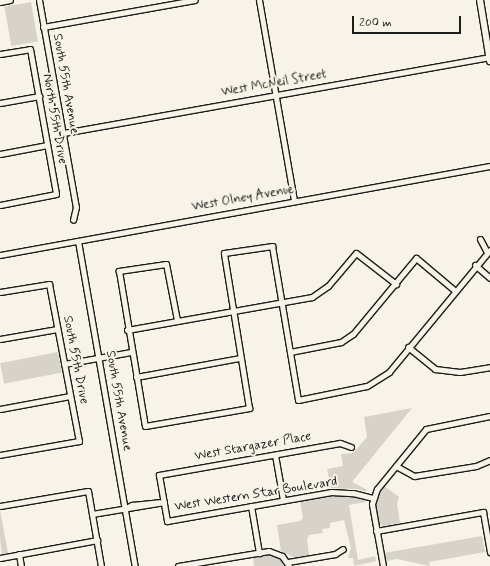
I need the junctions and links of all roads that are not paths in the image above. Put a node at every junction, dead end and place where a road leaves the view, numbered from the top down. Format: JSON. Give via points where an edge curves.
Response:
{"nodes":[{"id":1,"x":10,"y":0,"type":"edge"},
{"id":2,"x":39,"y":0,"type":"edge"},
{"id":3,"x":195,"y":0,"type":"edge"},
{"id":4,"x":259,"y":0,"type":"edge"},
{"id":5,"x":480,"y":0,"type":"edge"},
{"id":6,"x":0,"y":2,"type":"edge"},
{"id":7,"x":44,"y":27,"type":"junction"},
{"id":8,"x":0,"y":54,"type":"edge"},
{"id":9,"x":490,"y":58,"type":"edge"},
{"id":10,"x":275,"y":94,"type":"junction"},
{"id":11,"x":39,"y":96,"type":"junction"},
{"id":12,"x":0,"y":104,"type":"edge"},
{"id":13,"x":63,"y":133,"type":"junction"},
{"id":14,"x":47,"y":145,"type":"junction"},
{"id":15,"x":0,"y":154,"type":"edge"},
{"id":16,"x":490,"y":166,"type":"edge"},
{"id":17,"x":294,"y":201,"type":"junction"},
{"id":18,"x":0,"y":205,"type":"edge"},
{"id":19,"x":73,"y":220,"type":"dead end"},
{"id":20,"x":480,"y":239,"type":"dead end"},
{"id":21,"x":78,"y":241,"type":"junction"},
{"id":22,"x":489,"y":251,"type":"edge"},
{"id":23,"x":0,"y":255,"type":"edge"},
{"id":24,"x":475,"y":265,"type":"junction"},
{"id":25,"x":490,"y":278,"type":"edge"},
{"id":26,"x":396,"y":284,"type":"junction"},
{"id":27,"x":454,"y":290,"type":"junction"},
{"id":28,"x":0,"y":292,"type":"edge"},
{"id":29,"x":282,"y":302,"type":"junction"},
{"id":30,"x":232,"y":311,"type":"junction"},
{"id":31,"x":177,"y":320,"type":"junction"},
{"id":32,"x":57,"y":329,"type":"junction"},
{"id":33,"x":127,"y":330,"type":"junction"},
{"id":34,"x":0,"y":339,"type":"edge"},
{"id":35,"x":408,"y":347,"type":"junction"},
{"id":36,"x":131,"y":352,"type":"junction"},
{"id":37,"x":290,"y":352,"type":"junction"},
{"id":38,"x":99,"y":358,"type":"junction"},
{"id":39,"x":240,"y":358,"type":"junction"},
{"id":40,"x":64,"y":364,"type":"junction"},
{"id":41,"x":490,"y":367,"type":"edge"},
{"id":42,"x":136,"y":377,"type":"junction"},
{"id":43,"x":70,"y":396,"type":"junction"},
{"id":44,"x":0,"y":409,"type":"edge"},
{"id":45,"x":490,"y":416,"type":"edge"},
{"id":46,"x":351,"y":447,"type":"dead end"},
{"id":47,"x":0,"y":455,"type":"edge"},
{"id":48,"x":275,"y":455,"type":"junction"},
{"id":49,"x":490,"y":460,"type":"edge"},
{"id":50,"x":396,"y":466,"type":"junction"},
{"id":51,"x":373,"y":498,"type":"junction"},
{"id":52,"x":283,"y":500,"type":"junction"},
{"id":53,"x":164,"y":502,"type":"junction"},
{"id":54,"x":0,"y":506,"type":"edge"},
{"id":55,"x":250,"y":506,"type":"junction"},
{"id":56,"x":125,"y":508,"type":"junction"},
{"id":57,"x":92,"y":514,"type":"junction"},
{"id":58,"x":488,"y":529,"type":"edge"},
{"id":59,"x":376,"y":531,"type":"junction"},
{"id":60,"x":97,"y":540,"type":"junction"},
{"id":61,"x":343,"y":549,"type":"dead end"},
{"id":62,"x":259,"y":552,"type":"junction"},
{"id":63,"x":490,"y":552,"type":"edge"},
{"id":64,"x":19,"y":554,"type":"junction"},
{"id":65,"x":0,"y":558,"type":"edge"},
{"id":66,"x":220,"y":559,"type":"junction"},
{"id":67,"x":289,"y":564,"type":"edge"},
{"id":68,"x":21,"y":566,"type":"edge"},
{"id":69,"x":101,"y":566,"type":"edge"},
{"id":70,"x":135,"y":566,"type":"edge"},
{"id":71,"x":178,"y":566,"type":"edge"},
{"id":72,"x":221,"y":566,"type":"edge"},
{"id":73,"x":383,"y":566,"type":"edge"}],
"edges":[{"from":1,"to":6,"type":"street"},
{"from":2,"to":7,"type":"street","name":"South 55th Avenue"},
{"from":3,"to":7,"type":"street"},
{"from":4,"to":10,"type":"street"},
{"from":5,"to":9,"type":"main road"},
{"from":7,"to":13,"type":"street","name":"South 55th Avenue"},
{"from":8,"to":11,"type":"street","name":"North 55th Drive","via":[[30,48]]},
{"from":9,"to":10,"type":"street","name":"West McNeil Street"},
{"from":10,"to":13,"type":"street","name":"West McNeil Street"},
{"from":10,"to":17,"type":"street"},
{"from":11,"to":12,"type":"street"},
{"from":11,"to":14,"type":"street","name":"North 55th Drive"},
{"from":13,"to":19,"type":"street","name":"South 55th Avenue","via":[[76,207]]},
{"from":14,"to":15,"type":"street"},
{"from":14,"to":18,"type":"street","name":"North 55th Drive","via":[[56,194]]},
{"from":16,"to":17,"type":"street","name":"West Olney Avenue"},
{"from":17,"to":21,"type":"street","name":"West Olney Avenue"},
{"from":20,"to":22,"type":"street"},
{"from":21,"to":23,"type":"street","name":"West Olney Avenue"},
{"from":21,"to":38,"type":"street","name":"South 55th Avenue"},
{"from":22,"to":24,"type":"street"},
{"from":24,"to":25,"type":"street"},
{"from":24,"to":27,"type":"street"},
{"from":26,"to":27,"type":"street","via":[[416,258]]},
{"from":26,"to":29,"type":"street","via":[[356,253],[328,286],[312,297]]},
{"from":26,"to":37,"type":"street","via":[[353,334],[341,342]]},
{"from":27,"to":35,"type":"street"},
{"from":28,"to":32,"type":"street","name":"South 55th Drive","via":[[49,284]]},
{"from":29,"to":30,"type":"street"},
{"from":29,"to":30,"type":"street","via":[[272,246],[224,253]]},
{"from":29,"to":37,"type":"street"},
{"from":30,"to":31,"type":"street"},
{"from":30,"to":39,"type":"street"},
{"from":31,"to":33,"type":"street"},
{"from":31,"to":33,"type":"street","via":[[166,264],[119,272]]},
{"from":32,"to":34,"type":"street"},
{"from":32,"to":40,"type":"street","name":"South 55th Drive"},
{"from":33,"to":36,"type":"street"},
{"from":35,"to":37,"type":"street","via":[[388,372],[368,386],[298,400]]},
{"from":35,"to":41,"type":"street","via":[[435,368],[460,372]]},
{"from":36,"to":38,"type":"street"},
{"from":36,"to":42,"type":"street"},
{"from":38,"to":40,"type":"street"},
{"from":38,"to":56,"type":"street","name":"South 55th Avenue"},
{"from":39,"to":42,"type":"street"},
{"from":39,"to":42,"type":"street","via":[[249,408],[144,426]]},
{"from":40,"to":43,"type":"street","name":"South 55th Drive"},
{"from":43,"to":44,"type":"street"},
{"from":43,"to":47,"type":"street","name":"South 55th Drive","via":[[79,441]]},
{"from":45,"to":50,"type":"street","via":[[426,429]]},
{"from":46,"to":48,"type":"street","name":"West Stargazer Place","via":[[340,443]]},
{"from":48,"to":52,"type":"street"},
{"from":48,"to":53,"type":"street","name":"West Stargazer Place","via":[[159,475]]},
{"from":49,"to":50,"type":"street","via":[[476,466],[414,476]]},
{"from":50,"to":51,"type":"street"},
{"from":51,"to":52,"type":"street","name":"West Western Star Boulevard","via":[[335,492]]},
{"from":51,"to":59,"type":"street"},
{"from":52,"to":55,"type":"street","name":"West Western Star Boulevard"},
{"from":53,"to":55,"type":"street","name":"West Western Star Boulevard","via":[[167,521]]},
{"from":53,"to":56,"type":"street","name":"West Western Star Boulevard"},
{"from":54,"to":57,"type":"street","via":[[88,491]]},
{"from":55,"to":62,"type":"street"},
{"from":56,"to":57,"type":"street","name":"West Western Star Boulevard"},
{"from":56,"to":70,"type":"street","name":"South 55th Avenue"},
{"from":57,"to":60,"type":"street"},
{"from":58,"to":59,"type":"street","via":[[483,512]]},
{"from":58,"to":63,"type":"street"},
{"from":59,"to":73,"type":"street"},
{"from":60,"to":64,"type":"street"},
{"from":60,"to":69,"type":"street"},
{"from":61,"to":67,"type":"street","via":[[335,554]]},
{"from":62,"to":66,"type":"street"},
{"from":62,"to":67,"type":"street","via":[[275,552]]},
{"from":64,"to":65,"type":"street"},
{"from":64,"to":68,"type":"street"},
{"from":66,"to":71,"type":"street"},
{"from":66,"to":72,"type":"street"}]}
